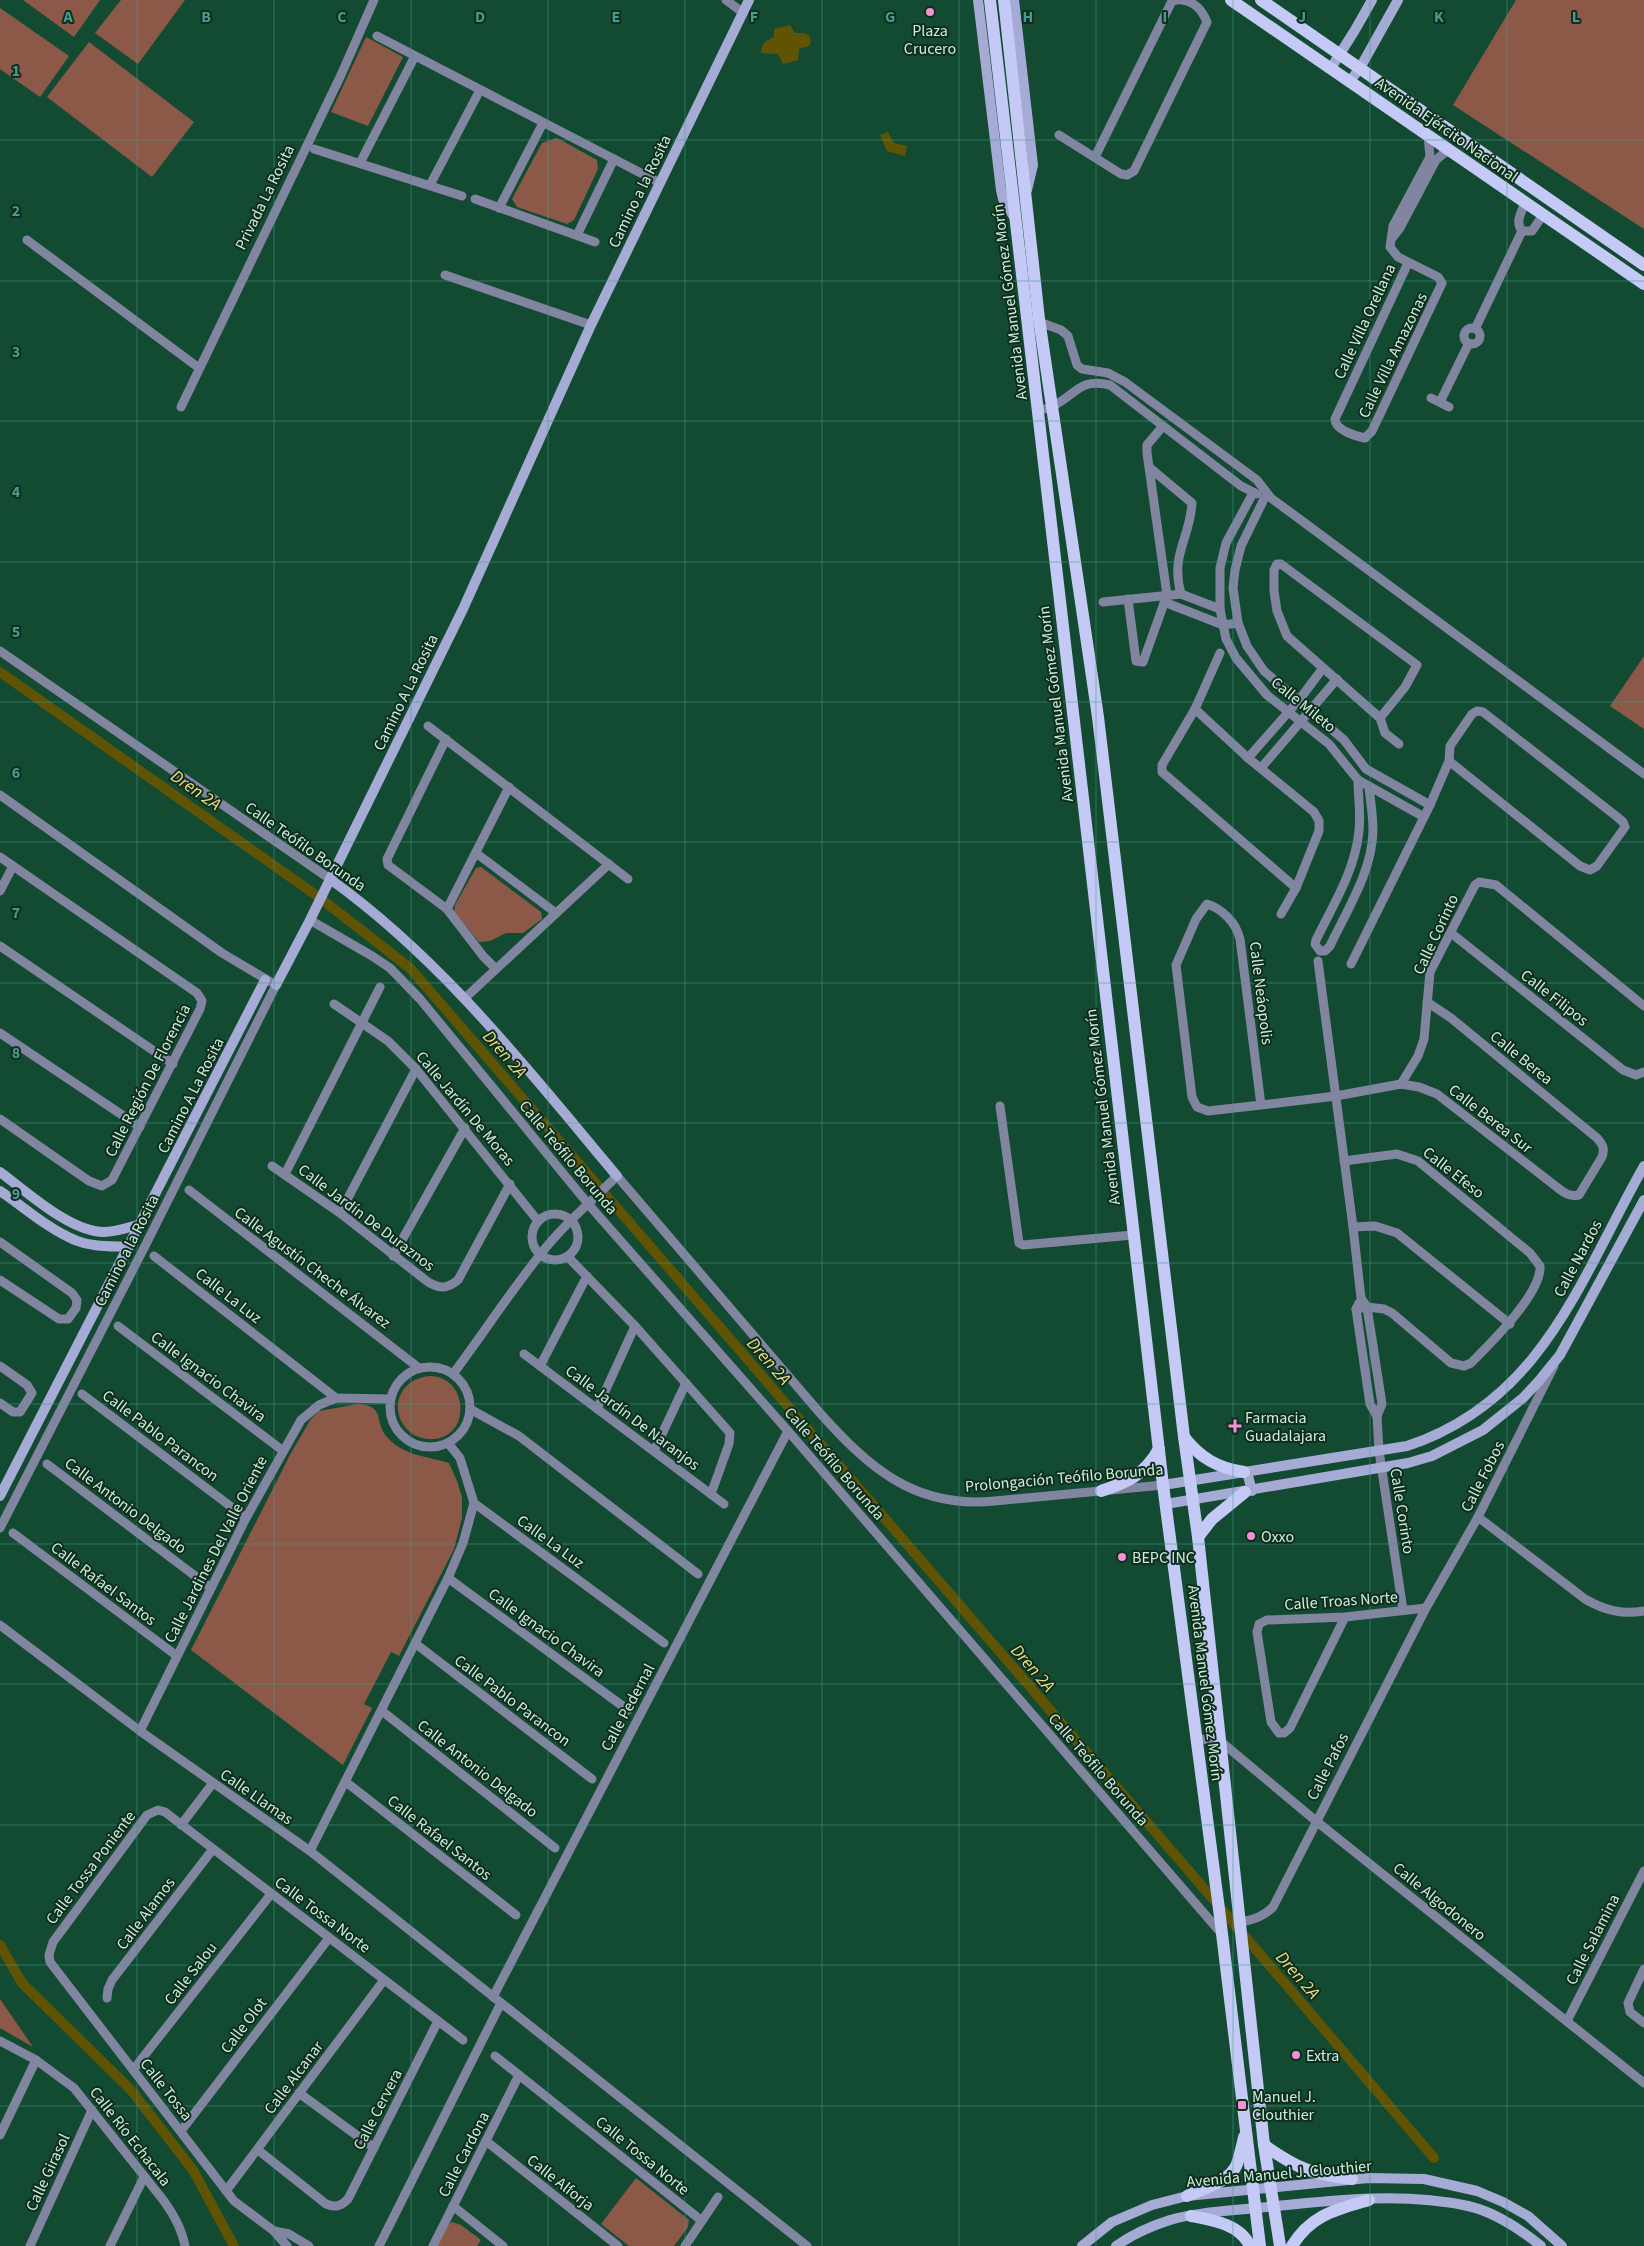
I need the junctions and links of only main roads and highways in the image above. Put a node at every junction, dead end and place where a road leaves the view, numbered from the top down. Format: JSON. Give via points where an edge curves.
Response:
{"nodes":[{"id":1,"x":990,"y":0,"type":"edge"},
{"id":2,"x":1004,"y":0,"type":"edge"},
{"id":3,"x":1231,"y":0,"type":"edge"},
{"id":4,"x":1261,"y":0,"type":"edge"},
{"id":5,"x":1644,"y":265,"type":"edge"},
{"id":6,"x":1644,"y":284,"type":"edge"},
{"id":7,"x":1184,"y":1438,"type":"junction"},
{"id":8,"x":1159,"y":1448,"type":"junction"},
{"id":9,"x":1246,"y":1472,"type":"road end"},
{"id":10,"x":1100,"y":1491,"type":"road end"},
{"id":11,"x":1249,"y":1492,"type":"road end"},
{"id":12,"x":1198,"y":1537,"type":"junction"},
{"id":13,"x":1246,"y":2132,"type":"junction"},
{"id":14,"x":1264,"y":2145,"type":"junction"},
{"id":15,"x":1352,"y":2178,"type":"road end"},
{"id":16,"x":1187,"y":2196,"type":"road end"},
{"id":17,"x":1369,"y":2200,"type":"road end"},
{"id":18,"x":1191,"y":2216,"type":"road end"},
{"id":19,"x":1250,"y":2246,"type":"edge"},
{"id":20,"x":1260,"y":2246,"type":"edge"},
{"id":21,"x":1280,"y":2246,"type":"edge"},
{"id":22,"x":1292,"y":2246,"type":"edge"}],
"edges":[{"from":1,"to":8,"type":"main road","name":"Avenida Manuel Gómez Morín"},
{"from":2,"to":7,"type":"main road","name":"Avenida Manuel Gómez Morín","via":[[1040,322],[1098,717]]},
{"from":3,"to":6,"type":"main road","name":"Avenida Ejército Nacional"},
{"from":4,"to":5,"type":"main road","name":"Avenida Ejército Nacional"},
{"from":7,"to":9,"type":"main road","via":[[1210,1462]]},
{"from":7,"to":12,"type":"main road","name":"Avenida Manuel Gómez Morín"},
{"from":8,"to":10,"type":"main road","via":[[1150,1465],[1139,1474]]},
{"from":8,"to":13,"type":"main road","name":"Avenida Manuel Gómez Morín"},
{"from":11,"to":12,"type":"main road","via":[[1217,1514]]},
{"from":12,"to":14,"type":"main road","name":"Avenida Manuel Gómez Morín"},
{"from":13,"to":16,"type":"main road","via":[[1231,2174]]},
{"from":13,"to":20,"type":"main road","name":"Avenida Manuel Gómez Morín"},
{"from":14,"to":15,"type":"main road","via":[[1307,2171]]},
{"from":14,"to":21,"type":"main road","name":"Avenida Manuel Gómez Morín"},
{"from":17,"to":22,"type":"main road","via":[[1311,2222],[1303,2228]]},
{"from":18,"to":19,"type":"main road","via":[[1215,2220],[1231,2227]]}]}
